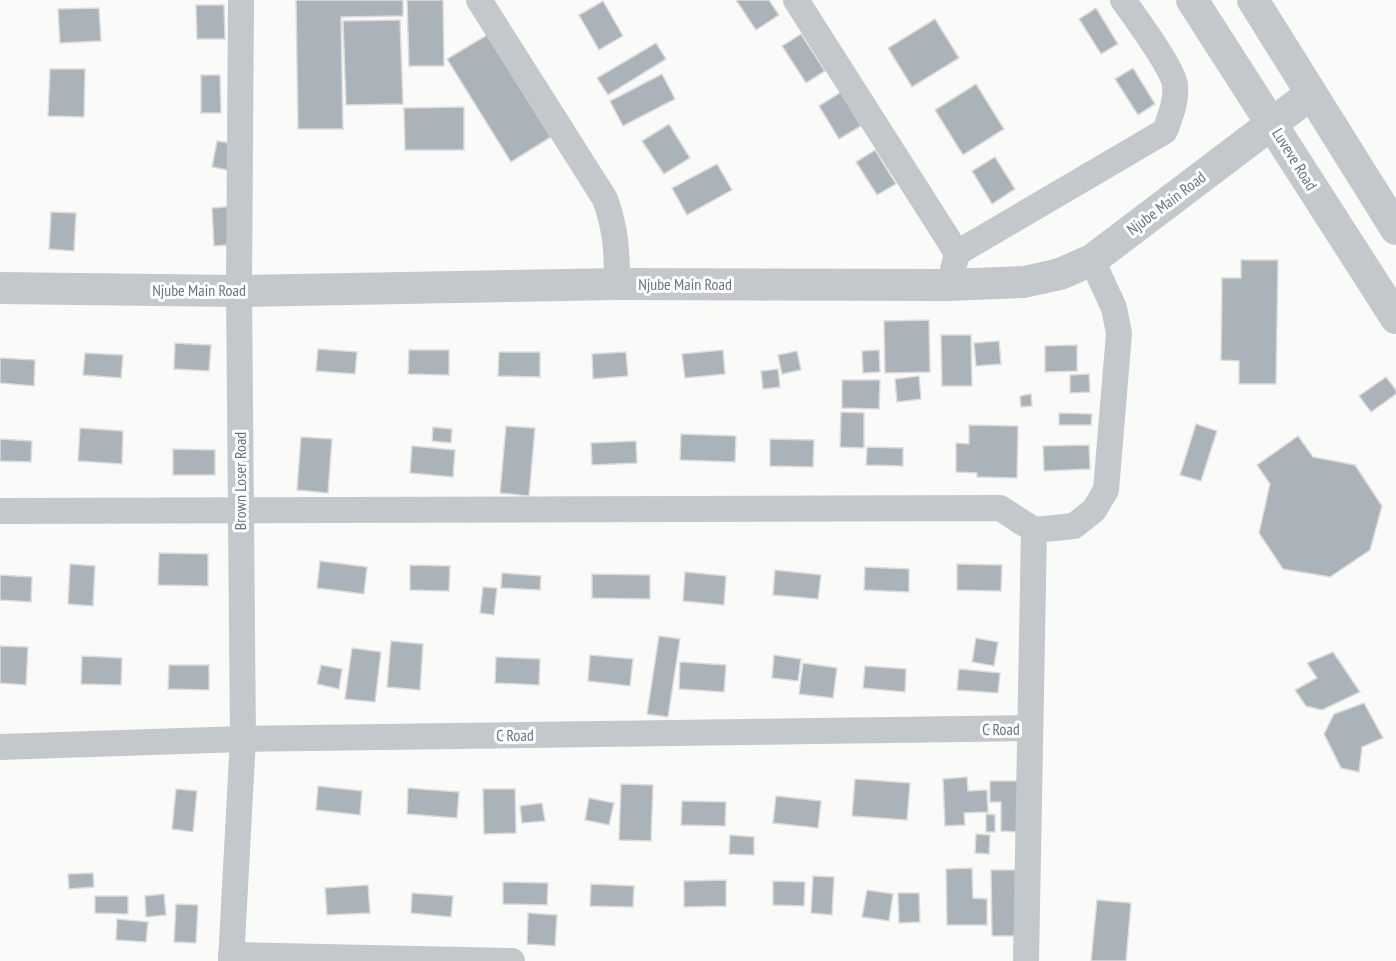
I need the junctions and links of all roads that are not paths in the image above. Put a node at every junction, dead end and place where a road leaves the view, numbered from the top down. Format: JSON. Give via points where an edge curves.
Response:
{"nodes":[{"id":1,"x":241,"y":0,"type":"edge"},
{"id":2,"x":479,"y":0,"type":"edge"},
{"id":3,"x":796,"y":0,"type":"edge"},
{"id":4,"x":1123,"y":0,"type":"edge"},
{"id":5,"x":1192,"y":0,"type":"edge"},
{"id":6,"x":1253,"y":0,"type":"edge"},
{"id":7,"x":1311,"y":94,"type":"junction"},
{"id":8,"x":1272,"y":123,"type":"junction"},
{"id":9,"x":1396,"y":229,"type":"edge"},
{"id":10,"x":957,"y":253,"type":"junction"},
{"id":11,"x":1092,"y":260,"type":"junction"},
{"id":12,"x":617,"y":284,"type":"junction"},
{"id":13,"x":949,"y":285,"type":"junction"},
{"id":14,"x":0,"y":288,"type":"edge"},
{"id":15,"x":239,"y":291,"type":"junction"},
{"id":16,"x":1396,"y":318,"type":"edge"},
{"id":17,"x":0,"y":511,"type":"edge"},
{"id":18,"x":240,"y":511,"type":"junction"},
{"id":19,"x":1034,"y":530,"type":"junction"},
{"id":20,"x":1030,"y":728,"type":"junction"},
{"id":21,"x":243,"y":739,"type":"junction"},
{"id":22,"x":0,"y":747,"type":"edge"},
{"id":23,"x":231,"y":958,"type":"edge"},
{"id":24,"x":512,"y":961,"type":"edge"},
{"id":25,"x":1026,"y":961,"type":"edge"}],
"edges":[{"from":1,"to":15,"type":"street","name":"Brown Loser Road"},
{"from":2,"to":12,"type":"street","via":[[605,199],[616,239]]},
{"from":3,"to":10,"type":"street"},
{"from":4,"to":10,"type":"street","via":[[1175,85],[1165,131]]},
{"from":5,"to":8,"type":"street","name":"Luveve Road"},
{"from":6,"to":7,"type":"street"},
{"from":7,"to":8,"type":"street","name":"Njube Main Road"},
{"from":7,"to":9,"type":"street"},
{"from":8,"to":11,"type":"street","name":"Njube Main Road"},
{"from":8,"to":16,"type":"street","name":"Luveve Road"},
{"from":10,"to":13,"type":"street"},
{"from":11,"to":13,"type":"street","name":"Njube Main Road","via":[[1060,274],[1024,282]]},
{"from":11,"to":19,"type":"street","via":[[1114,308],[1119,333],[1106,490],[1094,510],[1074,526]]},
{"from":12,"to":13,"type":"street","name":"Njube Main Road"},
{"from":12,"to":15,"type":"street","name":"Njube Main Road"},
{"from":14,"to":15,"type":"street","name":"Njube Main Road"},
{"from":15,"to":18,"type":"street","name":"Brown Loser Road"},
{"from":17,"to":18,"type":"street"},
{"from":18,"to":19,"type":"street","via":[[1000,508]]},
{"from":18,"to":21,"type":"street","name":"Brown Loser Road"},
{"from":19,"to":20,"type":"street"},
{"from":20,"to":21,"type":"street","name":"C Road"},
{"from":20,"to":25,"type":"street"},
{"from":21,"to":22,"type":"street","name":"C Road"},
{"from":21,"to":23,"type":"street","name":"Brown Loser Road"},
{"from":23,"to":24,"type":"street"}]}
